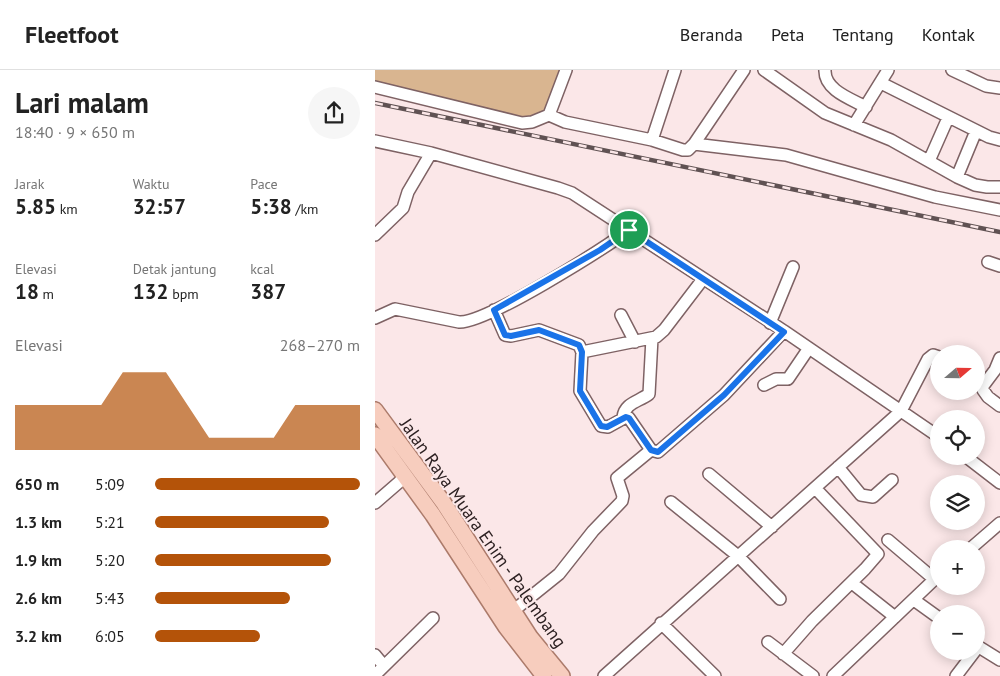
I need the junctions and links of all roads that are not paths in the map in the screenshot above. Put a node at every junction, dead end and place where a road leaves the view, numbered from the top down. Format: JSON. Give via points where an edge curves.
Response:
{"nodes":[{"id":1,"x":565,"y":70,"type":"edge"},
{"id":2,"x":675,"y":70,"type":"edge"},
{"id":3,"x":744,"y":70,"type":"edge"},
{"id":4,"x":764,"y":70,"type":"edge"},
{"id":5,"x":825,"y":70,"type":"edge"},
{"id":6,"x":888,"y":70,"type":"edge"},
{"id":7,"x":952,"y":70,"type":"edge"},
{"id":8,"x":881,"y":84,"type":"junction"},
{"id":9,"x":375,"y":87,"type":"edge"},
{"id":10,"x":1000,"y":88,"type":"edge"},
{"id":11,"x":866,"y":107,"type":"junction"},
{"id":12,"x":549,"y":115,"type":"junction"},
{"id":13,"x":948,"y":118,"type":"junction"},
{"id":14,"x":854,"y":125,"type":"junction"},
{"id":15,"x":976,"y":131,"type":"junction"},
{"id":16,"x":652,"y":140,"type":"junction"},
{"id":17,"x":1000,"y":140,"type":"edge"},
{"id":18,"x":375,"y":141,"type":"edge"},
{"id":19,"x":694,"y":144,"type":"junction"},
{"id":20,"x":431,"y":153,"type":"junction"},
{"id":21,"x":929,"y":161,"type":"junction"},
{"id":22,"x":957,"y":177,"type":"junction"},
{"id":23,"x":1000,"y":187,"type":"edge"},
{"id":24,"x":1000,"y":210,"type":"edge"},
{"id":25,"x":629,"y":230,"type":"junction"},
{"id":26,"x":375,"y":235,"type":"edge"},
{"id":27,"x":988,"y":262,"type":"dead end"},
{"id":28,"x":1000,"y":266,"type":"edge"},
{"id":29,"x":793,"y":268,"type":"dead end"},
{"id":30,"x":703,"y":279,"type":"junction"},
{"id":31,"x":494,"y":310,"type":"junction"},
{"id":32,"x":621,"y":314,"type":"dead end"},
{"id":33,"x":375,"y":318,"type":"edge"},
{"id":34,"x":770,"y":323,"type":"junction"},
{"id":35,"x":784,"y":332,"type":"junction"},
{"id":36,"x":652,"y":338,"type":"junction"},
{"id":37,"x":635,"y":342,"type":"junction"},
{"id":38,"x":809,"y":348,"type":"junction"},
{"id":39,"x":582,"y":352,"type":"junction"},
{"id":40,"x":930,"y":357,"type":"edge"},
{"id":41,"x":1000,"y":358,"type":"edge"},
{"id":42,"x":764,"y":385,"type":"dead end"},
{"id":43,"x":1000,"y":406,"type":"edge"},
{"id":44,"x":375,"y":410,"type":"edge"},
{"id":45,"x":901,"y":411,"type":"junction"},
{"id":46,"x":623,"y":418,"type":"junction"},
{"id":47,"x":930,"y":430,"type":"edge"},
{"id":48,"x":375,"y":435,"type":"edge"},
{"id":49,"x":651,"y":450,"type":"junction"},
{"id":50,"x":977,"y":465,"type":"edge"},
{"id":51,"x":838,"y":467,"type":"junction"},
{"id":52,"x":709,"y":474,"type":"dead end"},
{"id":53,"x":405,"y":477,"type":"junction"},
{"id":54,"x":892,"y":480,"type":"dead end"},
{"id":55,"x":1000,"y":483,"type":"edge"},
{"id":56,"x":815,"y":488,"type":"junction"},
{"id":57,"x":671,"y":502,"type":"dead end"},
{"id":58,"x":375,"y":503,"type":"edge"},
{"id":59,"x":1000,"y":522,"type":"edge"},
{"id":60,"x":772,"y":527,"type":"junction"},
{"id":61,"x":888,"y":540,"type":"dead end"},
{"id":62,"x":980,"y":540,"type":"edge"},
{"id":63,"x":738,"y":556,"type":"junction"},
{"id":64,"x":930,"y":572,"type":"edge"},
{"id":65,"x":852,"y":583,"type":"junction"},
{"id":66,"x":930,"y":583,"type":"edge"},
{"id":67,"x":780,"y":599,"type":"dead end"},
{"id":68,"x":914,"y":600,"type":"junction"},
{"id":69,"x":513,"y":611,"type":"junction"},
{"id":70,"x":930,"y":612,"type":"edge"},
{"id":71,"x":895,"y":617,"type":"junction"},
{"id":72,"x":433,"y":618,"type":"dead end"},
{"id":73,"x":661,"y":623,"type":"junction"},
{"id":74,"x":768,"y":642,"type":"dead end"},
{"id":75,"x":985,"y":652,"type":"edge"},
{"id":76,"x":783,"y":654,"type":"junction"},
{"id":77,"x":375,"y":655,"type":"edge"},
{"id":78,"x":968,"y":660,"type":"edge"},
{"id":79,"x":1000,"y":660,"type":"edge"},
{"id":80,"x":380,"y":672,"type":"edge"},
{"id":81,"x":544,"y":676,"type":"edge"},
{"id":82,"x":562,"y":676,"type":"edge"},
{"id":83,"x":604,"y":676,"type":"edge"},
{"id":84,"x":715,"y":676,"type":"edge"},
{"id":85,"x":813,"y":676,"type":"edge"},
{"id":86,"x":833,"y":676,"type":"edge"},
{"id":87,"x":955,"y":676,"type":"edge"}],
"edges":[{"from":1,"to":12,"type":"street"},
{"from":2,"to":16,"type":"street"},
{"from":3,"to":19,"type":"street"},
{"from":4,"to":14,"type":"street","via":[[819,110]]},
{"from":5,"to":11,"type":"street","via":[[830,85]]},
{"from":6,"to":8,"type":"street"},
{"from":7,"to":10,"type":"street","via":[[986,86]]},
{"from":8,"to":11,"type":"street"},
{"from":8,"to":13,"type":"street"},
{"from":9,"to":12,"type":"street","via":[[522,122],[532,122]]},
{"from":11,"to":14,"type":"street"},
{"from":12,"to":16,"type":"street","via":[[565,122]]},
{"from":13,"to":15,"type":"street"},
{"from":13,"to":21,"type":"street"},
{"from":14,"to":21,"type":"street"},
{"from":15,"to":17,"type":"street"},
{"from":15,"to":22,"type":"street"},
{"from":16,"to":19,"type":"street","via":[[683,150]]},
{"from":18,"to":20,"type":"street"},
{"from":19,"to":24,"type":"street","via":[[786,155],[935,197]]},
{"from":20,"to":25,"type":"street","via":[[572,193]]},
{"from":20,"to":26,"type":"street","via":[[408,192],[403,208]]},
{"from":21,"to":22,"type":"street"},
{"from":22,"to":23,"type":"street","via":[[981,186]]},
{"from":25,"to":30,"type":"street"},
{"from":25,"to":31,"type":"street"},
{"from":27,"to":28,"type":"street"},
{"from":29,"to":34,"type":"street"},
{"from":30,"to":34,"type":"street"},
{"from":30,"to":36,"type":"street","via":[[664,330]]},
{"from":31,"to":33,"type":"street","via":[[469,322],[401,309],[390,310]]},
{"from":31,"to":39,"type":"street","via":[[505,335],[544,331],[579,345]]},
{"from":32,"to":37,"type":"street"},
{"from":34,"to":35,"type":"street"},
{"from":35,"to":38,"type":"street"},
{"from":35,"to":49,"type":"street","via":[[724,395],[662,450]]},
{"from":36,"to":37,"type":"street"},
{"from":36,"to":46,"type":"street","via":[[649,394],[627,406]]},
{"from":37,"to":39,"type":"street"},
{"from":38,"to":42,"type":"street","via":[[788,379],[777,379]]},
{"from":38,"to":45,"type":"street"},
{"from":39,"to":46,"type":"street","via":[[581,395],[604,427]]},
{"from":40,"to":45,"type":"street"},
{"from":41,"to":43,"type":"street","via":[[983,390]]},
{"from":44,"to":69,"type":"main road","name":"Jalan Raya Muara Enim - Palembang","via":[[443,502]]},
{"from":45,"to":47,"type":"street"},
{"from":45,"to":51,"type":"street"},
{"from":46,"to":49,"type":"street","via":[[629,418]]},
{"from":48,"to":53,"type":"main road","name":"Jalan Raya Muara Enim - Palembang"},
{"from":49,"to":69,"type":"street","via":[[617,478],[622,501],[593,530],[559,574]]},
{"from":50,"to":55,"type":"street"},
{"from":51,"to":54,"type":"street","via":[[864,496],[873,497]]},
{"from":51,"to":56,"type":"street"},
{"from":52,"to":60,"type":"street"},
{"from":53,"to":58,"type":"street"},
{"from":53,"to":81,"type":"main road","name":"Jalan Raya Muara Enim - Palembang","via":[[506,627]]},
{"from":56,"to":60,"type":"street"},
{"from":56,"to":65,"type":"street","via":[[878,552],[878,556]]},
{"from":57,"to":63,"type":"street"},
{"from":59,"to":62,"type":"street"},
{"from":60,"to":63,"type":"street"},
{"from":61,"to":64,"type":"street"},
{"from":63,"to":67,"type":"street"},
{"from":63,"to":73,"type":"street"},
{"from":65,"to":71,"type":"street"},
{"from":65,"to":76,"type":"street"},
{"from":66,"to":68,"type":"street"},
{"from":68,"to":70,"type":"street"},
{"from":68,"to":71,"type":"street"},
{"from":69,"to":82,"type":"main road","name":"Jalan Raya Muara Enim - Palembang"},
{"from":71,"to":86,"type":"street"},
{"from":72,"to":80,"type":"street"},
{"from":73,"to":83,"type":"street"},
{"from":73,"to":84,"type":"street"},
{"from":74,"to":76,"type":"street"},
{"from":75,"to":79,"type":"street"},
{"from":76,"to":85,"type":"street"},
{"from":77,"to":80,"type":"street"},
{"from":78,"to":87,"type":"street"}]}
